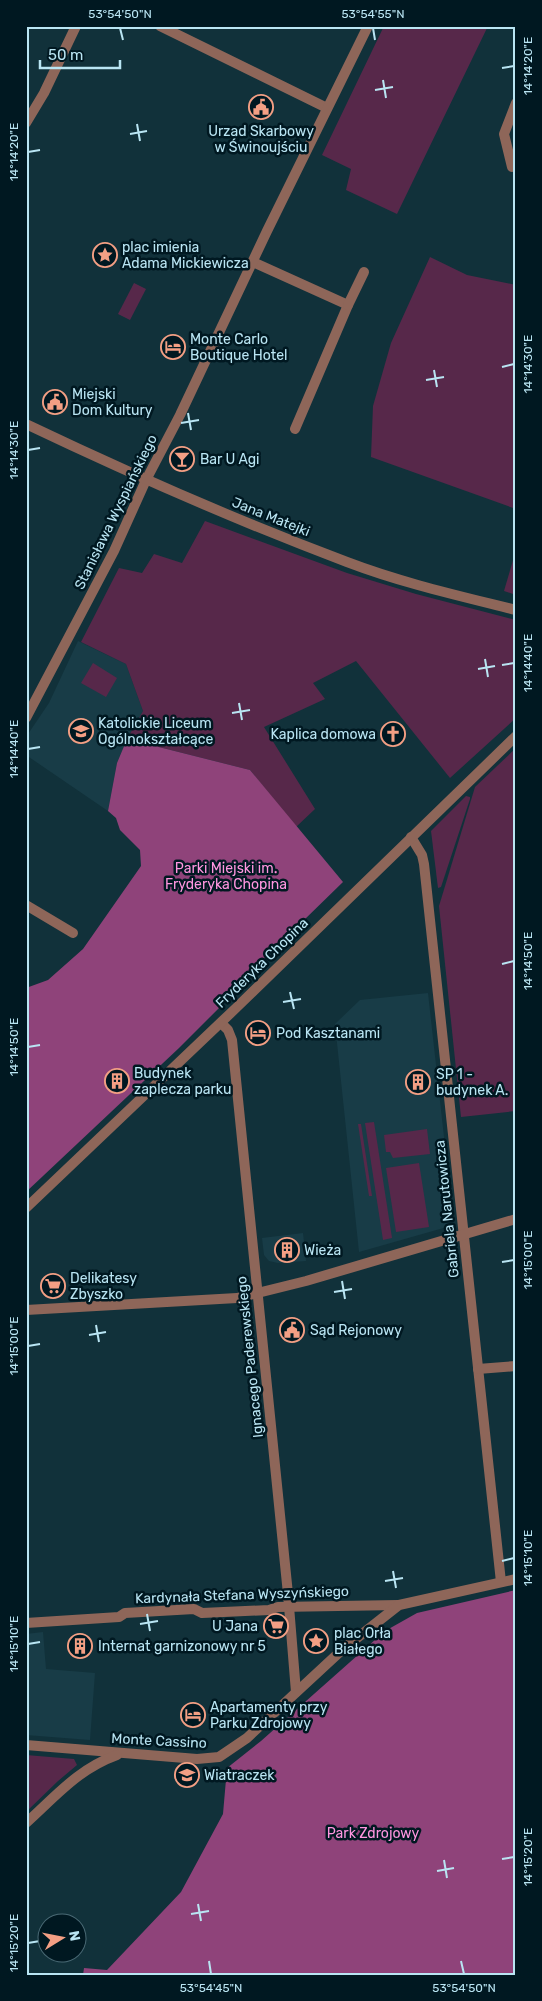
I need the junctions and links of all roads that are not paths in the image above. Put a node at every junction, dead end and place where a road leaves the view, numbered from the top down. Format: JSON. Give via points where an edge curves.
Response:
{"nodes":[{"id":1,"x":76,"y":26,"type":"edge"},
{"id":2,"x":160,"y":26,"type":"edge"},
{"id":3,"x":368,"y":26,"type":"edge"},
{"id":4,"x":516,"y":103,"type":"edge"},
{"id":5,"x":327,"y":108,"type":"junction"},
{"id":6,"x":30,"y":111,"type":"edge"},
{"id":7,"x":26,"y":123,"type":"edge"},
{"id":8,"x":512,"y":167,"type":"dead end"},
{"id":9,"x":253,"y":262,"type":"junction"},
{"id":10,"x":364,"y":272,"type":"dead end"},
{"id":11,"x":348,"y":305,"type":"junction"},
{"id":12,"x":26,"y":424,"type":"edge"},
{"id":13,"x":295,"y":429,"type":"dead end"},
{"id":14,"x":146,"y":480,"type":"junction"},
{"id":15,"x":516,"y":610,"type":"edge"},
{"id":16,"x":26,"y":718,"type":"edge"},
{"id":17,"x":516,"y":736,"type":"edge"},
{"id":18,"x":411,"y":837,"type":"junction"},
{"id":19,"x":26,"y":905,"type":"edge"},
{"id":20,"x":74,"y":933,"type":"dead end"},
{"id":21,"x":221,"y":1023,"type":"junction"},
{"id":22,"x":26,"y":1208,"type":"edge"},
{"id":23,"x":516,"y":1219,"type":"edge"},
{"id":24,"x":463,"y":1235,"type":"junction"},
{"id":25,"x":258,"y":1294,"type":"junction"},
{"id":26,"x":26,"y":1310,"type":"edge"},
{"id":27,"x":516,"y":1366,"type":"edge"},
{"id":28,"x":478,"y":1369,"type":"junction"},
{"id":29,"x":516,"y":1579,"type":"edge"},
{"id":30,"x":501,"y":1582,"type":"junction"},
{"id":31,"x":399,"y":1605,"type":"junction"},
{"id":32,"x":289,"y":1607,"type":"junction"},
{"id":33,"x":26,"y":1623,"type":"edge"},
{"id":34,"x":296,"y":1692,"type":"junction"},
{"id":35,"x":26,"y":1745,"type":"edge"},
{"id":36,"x":120,"y":1754,"type":"junction"},
{"id":37,"x":26,"y":1823,"type":"edge"}],
"edges":[{"from":1,"to":6,"type":"street","via":[[61,60]]},
{"from":2,"to":5,"type":"street"},
{"from":3,"to":5,"type":"street","name":"Stanisława Wyspiańskiego"},
{"from":4,"to":8,"type":"street","via":[[504,134]]},
{"from":5,"to":9,"type":"street","name":"Stanisława Wyspiańskiego"},
{"from":6,"to":7,"type":"street"},
{"from":9,"to":11,"type":"street"},
{"from":9,"to":14,"type":"street","name":"Stanisława Wyspiańskiego"},
{"from":10,"to":11,"type":"street"},
{"from":11,"to":13,"type":"street"},
{"from":12,"to":14,"type":"street","name":"Jana Matejki"},
{"from":14,"to":15,"type":"street","name":"Jana Matejki","via":[[349,563]]},
{"from":14,"to":16,"type":"street","name":"Stanisława Wyspiańskiego","via":[[114,551]]},
{"from":17,"to":18,"type":"street","name":"Fryderyka Chopina"},
{"from":18,"to":21,"type":"street","name":"Fryderyka Chopina"},
{"from":18,"to":24,"type":"street","name":"Gabriela Narutowicza","via":[[424,864]]},
{"from":19,"to":20,"type":"street"},
{"from":21,"to":22,"type":"street","name":"Fryderyka Chopina"},
{"from":21,"to":25,"type":"street","name":"Ignacego Paderewskiego","via":[[232,1040]]},
{"from":23,"to":24,"type":"street"},
{"from":24,"to":25,"type":"street"},
{"from":24,"to":28,"type":"street","name":"Gabriela Narutowicza"},
{"from":25,"to":26,"type":"street","via":[[237,1298]]},
{"from":25,"to":32,"type":"street","name":"Ignacego Paderewskiego"},
{"from":27,"to":28,"type":"street"},
{"from":28,"to":30,"type":"street","name":"Gabriela Narutowicza"},
{"from":29,"to":30,"type":"street"},
{"from":30,"to":31,"type":"street"},
{"from":31,"to":32,"type":"street","name":"Kardynała Stefana Wyszyńskiego"},
{"from":31,"to":34,"type":"street","name":"Monte Cassino","via":[[343,1649]]},
{"from":32,"to":33,"type":"street","name":"Kardynała Stefana Wyszyńskiego","via":[[202,1613],[194,1609],[125,1613],[119,1617]]},
{"from":32,"to":34,"type":"street","name":"Ignacego Paderewskiego"},
{"from":34,"to":36,"type":"street","name":"Monte Cassino","via":[[246,1738],[219,1757],[197,1759]]},
{"from":35,"to":36,"type":"street","name":"Monte Cassino"},
{"from":36,"to":37,"type":"street","via":[[78,1774]]}]}
